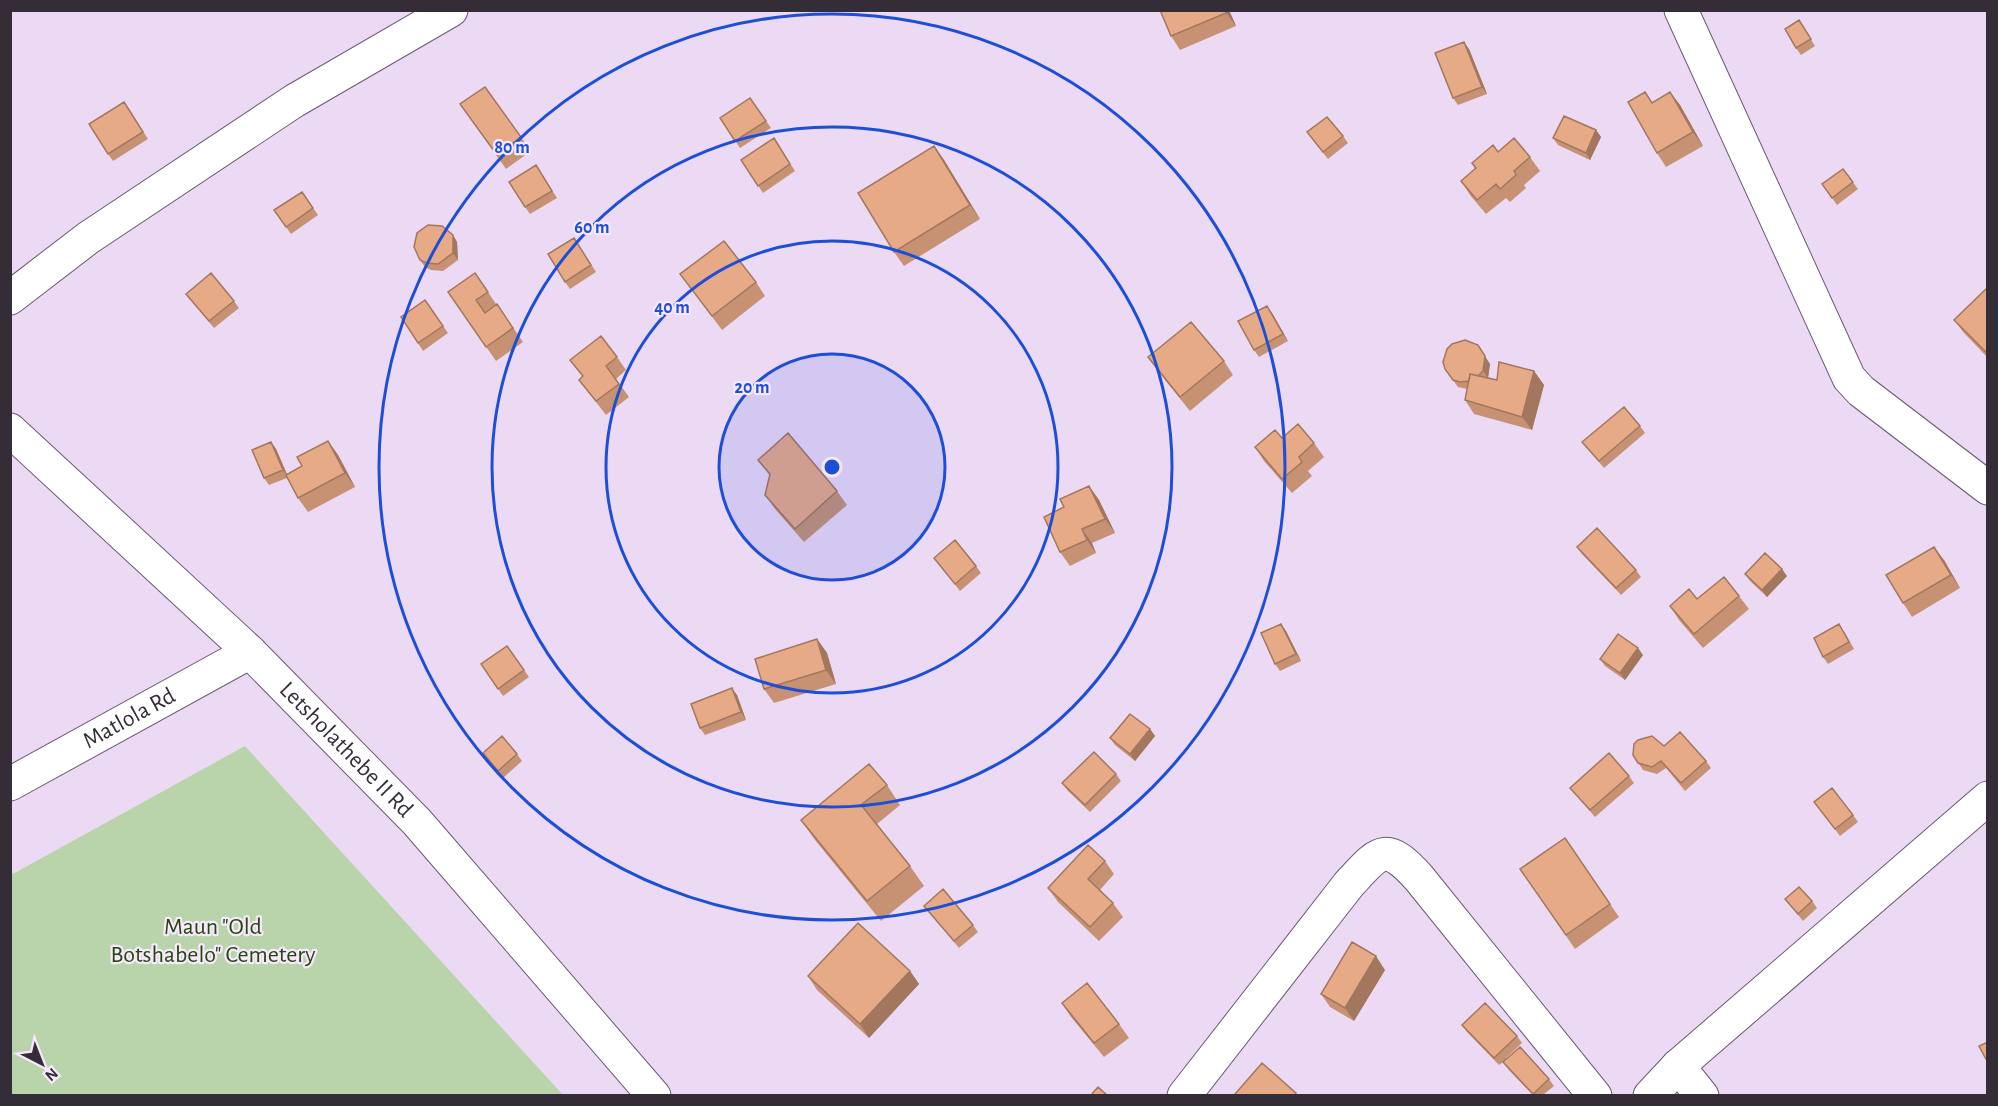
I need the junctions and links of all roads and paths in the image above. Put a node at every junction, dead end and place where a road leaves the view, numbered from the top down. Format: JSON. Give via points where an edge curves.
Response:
{"nodes":[{"id":1,"x":451,"y":10,"type":"edge"},
{"id":2,"x":1681,"y":10,"type":"edge"},
{"id":3,"x":10,"y":298,"type":"edge"},
{"id":4,"x":10,"y":430,"type":"edge"},
{"id":5,"x":1988,"y":488,"type":"edge"},
{"id":6,"x":250,"y":652,"type":"junction"},
{"id":7,"x":10,"y":784,"type":"edge"},
{"id":8,"x":1988,"y":798,"type":"edge"},
{"id":9,"x":1678,"y":1066,"type":"junction"},
{"id":10,"x":654,"y":1095,"type":"edge"},
{"id":11,"x":1184,"y":1095,"type":"edge"},
{"id":12,"x":1595,"y":1095,"type":"edge"},
{"id":13,"x":1650,"y":1095,"type":"edge"},
{"id":14,"x":1702,"y":1095,"type":"edge"}],
"edges":[{"from":1,"to":3,"type":"street","via":[[284,107],[88,238]]},
{"from":2,"to":5,"type":"street","via":[[1849,378]]},
{"from":4,"to":6,"type":"street","name":"Letsholathebe II Rd"},
{"from":6,"to":7,"type":"street","name":"Matlola Rd"},
{"from":6,"to":10,"type":"street","name":"Letsholathebe II Rd","via":[[417,822]]},
{"from":8,"to":9,"type":"street"},
{"from":9,"to":13,"type":"street"},
{"from":9,"to":14,"type":"street"},
{"from":11,"to":12,"type":"street","via":[[1349,884],[1374,857],[1386,854],[1401,858],[1419,878]]}]}
